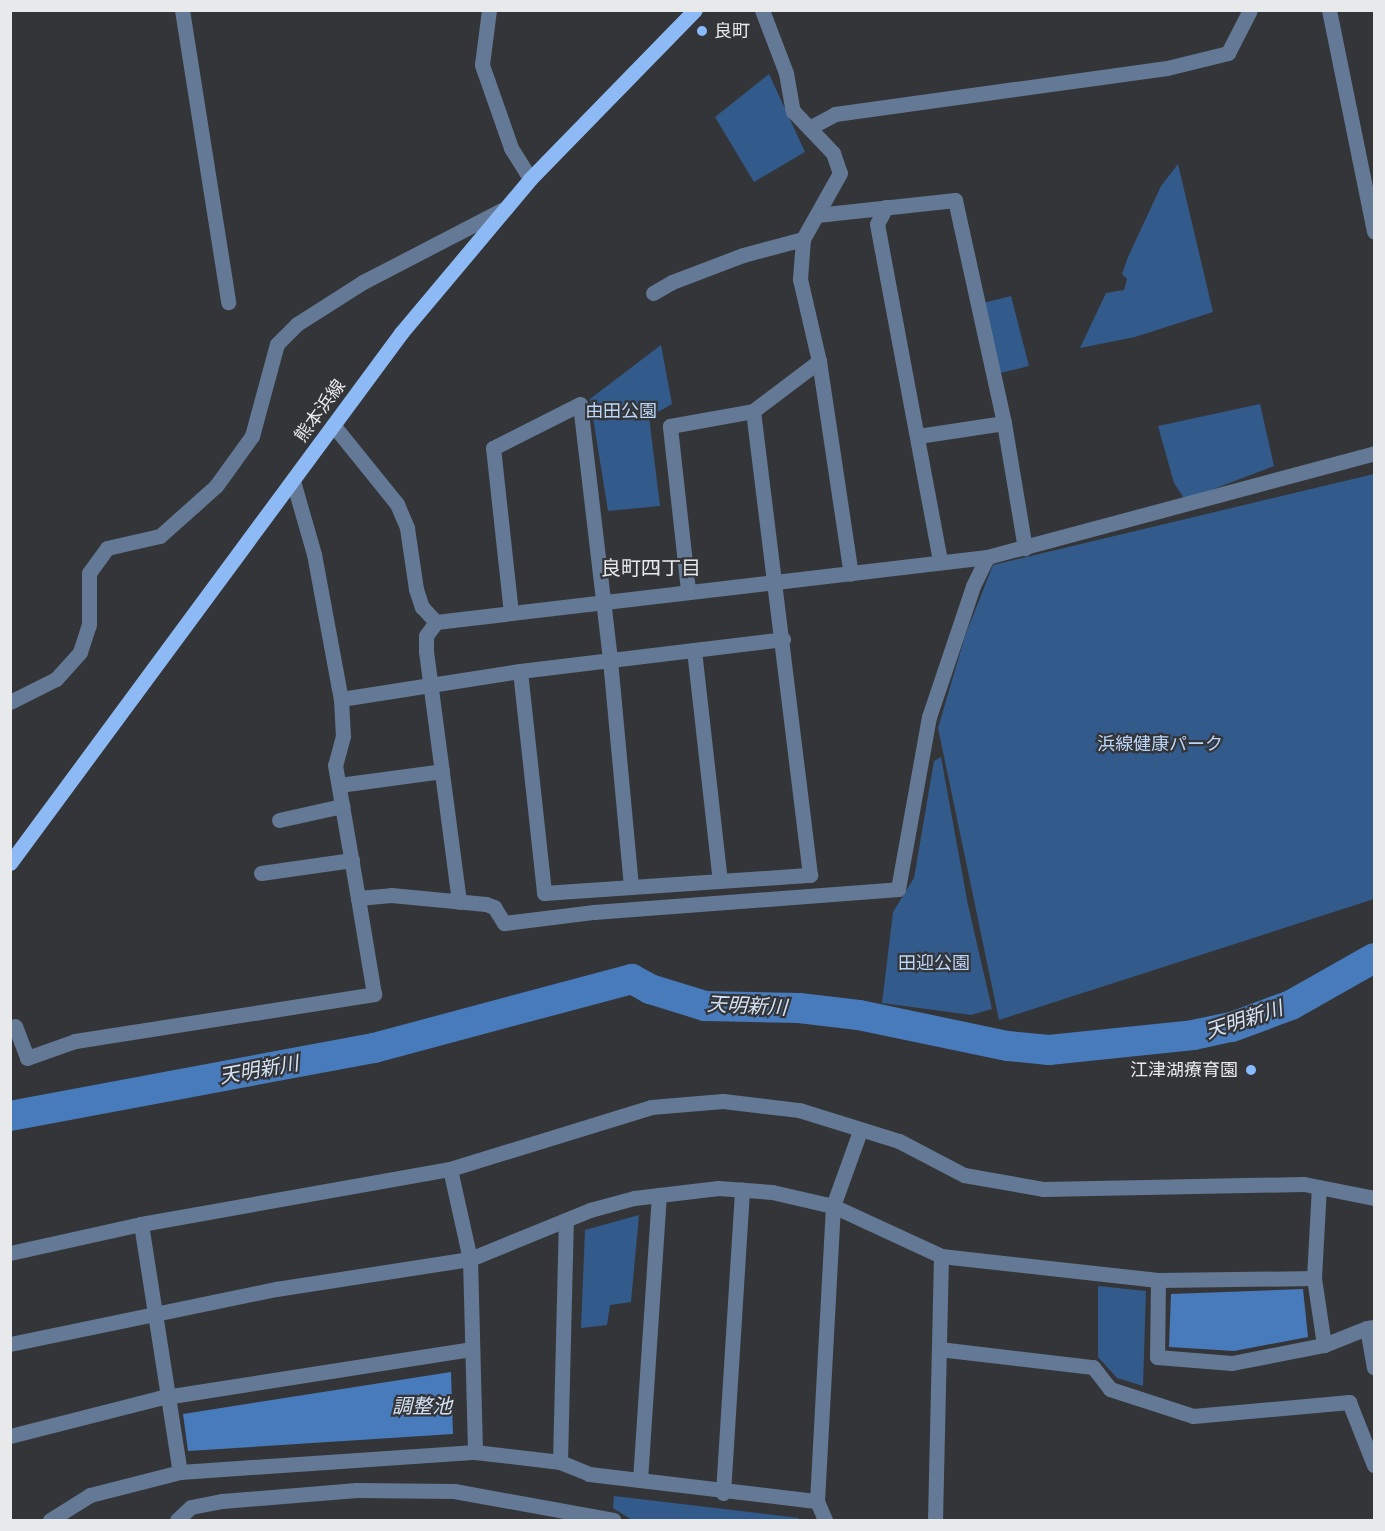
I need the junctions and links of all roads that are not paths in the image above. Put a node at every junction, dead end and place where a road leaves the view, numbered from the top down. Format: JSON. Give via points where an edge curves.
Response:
{"nodes":[{"id":1,"x":182,"y":10,"type":"edge"},
{"id":2,"x":489,"y":10,"type":"edge"},
{"id":3,"x":694,"y":10,"type":"edge"},
{"id":4,"x":762,"y":10,"type":"edge"},
{"id":5,"x":1250,"y":10,"type":"edge"},
{"id":6,"x":1329,"y":10,"type":"edge"},
{"id":7,"x":809,"y":128,"type":"junction"},
{"id":8,"x":530,"y":178,"type":"junction"},
{"id":9,"x":886,"y":207,"type":"junction"},
{"id":10,"x":502,"y":210,"type":"junction"},
{"id":11,"x":857,"y":210,"type":"junction"},
{"id":12,"x":817,"y":215,"type":"junction"},
{"id":13,"x":877,"y":224,"type":"junction"},
{"id":14,"x":1374,"y":229,"type":"edge"},
{"id":15,"x":803,"y":239,"type":"junction"},
{"id":16,"x":653,"y":293,"type":"dead end"},
{"id":17,"x":228,"y":302,"type":"dead end"},
{"id":18,"x":819,"y":361,"type":"junction"},
{"id":19,"x":753,"y":411,"type":"junction"},
{"id":20,"x":1004,"y":423,"type":"junction"},
{"id":21,"x":333,"y":426,"type":"junction"},
{"id":22,"x":918,"y":436,"type":"junction"},
{"id":23,"x":1374,"y":453,"type":"edge"},
{"id":24,"x":293,"y":481,"type":"junction"},
{"id":25,"x":1025,"y":548,"type":"junction"},
{"id":26,"x":987,"y":557,"type":"junction"},
{"id":27,"x":940,"y":562,"type":"junction"},
{"id":28,"x":851,"y":574,"type":"junction"},
{"id":29,"x":776,"y":582,"type":"junction"},
{"id":30,"x":688,"y":590,"type":"junction"},
{"id":31,"x":603,"y":602,"type":"junction"},
{"id":32,"x":511,"y":613,"type":"junction"},
{"id":33,"x":436,"y":622,"type":"junction"},
{"id":34,"x":783,"y":639,"type":"junction"},
{"id":35,"x":694,"y":650,"type":"junction"},
{"id":36,"x":610,"y":660,"type":"junction"},
{"id":37,"x":520,"y":671,"type":"junction"},
{"id":38,"x":431,"y":686,"type":"junction"},
{"id":39,"x":341,"y":699,"type":"junction"},
{"id":40,"x":10,"y":702,"type":"edge"},
{"id":41,"x":442,"y":771,"type":"junction"},
{"id":42,"x":339,"y":785,"type":"junction"},
{"id":43,"x":342,"y":806,"type":"junction"},
{"id":44,"x":279,"y":820,"type":"dead end"},
{"id":45,"x":352,"y":860,"type":"junction"},
{"id":46,"x":10,"y":863,"type":"edge"},
{"id":47,"x":261,"y":873,"type":"dead end"},
{"id":48,"x":720,"y":882,"type":"junction"},
{"id":49,"x":631,"y":887,"type":"junction"},
{"id":50,"x":358,"y":898,"type":"junction"},
{"id":51,"x":459,"y":902,"type":"junction"},
{"id":52,"x":15,"y":1026,"type":"dead end"},
{"id":53,"x":860,"y":1131,"type":"junction"},
{"id":54,"x":450,"y":1170,"type":"junction"},
{"id":55,"x":1319,"y":1187,"type":"junction"},
{"id":56,"x":742,"y":1190,"type":"junction"},
{"id":57,"x":659,"y":1195,"type":"junction"},
{"id":58,"x":1374,"y":1198,"type":"edge"},
{"id":59,"x":833,"y":1206,"type":"junction"},
{"id":60,"x":566,"y":1220,"type":"junction"},
{"id":61,"x":141,"y":1224,"type":"junction"},
{"id":62,"x":10,"y":1253,"type":"edge"},
{"id":63,"x":941,"y":1256,"type":"junction"},
{"id":64,"x":470,"y":1259,"type":"junction"},
{"id":65,"x":1314,"y":1278,"type":"junction"},
{"id":66,"x":1158,"y":1280,"type":"junction"},
{"id":67,"x":155,"y":1312,"type":"junction"},
{"id":68,"x":1371,"y":1327,"type":"edge"},
{"id":69,"x":10,"y":1344,"type":"edge"},
{"id":70,"x":1324,"y":1345,"type":"junction"},
{"id":71,"x":939,"y":1348,"type":"junction"},
{"id":72,"x":472,"y":1349,"type":"junction"},
{"id":73,"x":1374,"y":1367,"type":"edge"},
{"id":74,"x":167,"y":1397,"type":"junction"},
{"id":75,"x":10,"y":1436,"type":"edge"},
{"id":76,"x":475,"y":1452,"type":"junction"},
{"id":77,"x":560,"y":1462,"type":"junction"},
{"id":78,"x":1374,"y":1465,"type":"edge"},
{"id":79,"x":180,"y":1472,"type":"junction"},
{"id":80,"x":640,"y":1480,"type":"junction"},
{"id":81,"x":723,"y":1493,"type":"junction"},
{"id":82,"x":817,"y":1501,"type":"junction"},
{"id":83,"x":50,"y":1521,"type":"edge"},
{"id":84,"x":177,"y":1521,"type":"edge"},
{"id":85,"x":613,"y":1521,"type":"edge"},
{"id":86,"x":825,"y":1521,"type":"edge"},
{"id":87,"x":935,"y":1521,"type":"edge"}],
"edges":[{"from":1,"to":17,"type":"street"},
{"from":2,"to":8,"type":"street","via":[[482,65],[511,148]]},
{"from":3,"to":8,"type":"main road","name":"熊本浜線"},
{"from":4,"to":7,"type":"street","via":[[786,73],[793,111]]},
{"from":5,"to":7,"type":"street","via":[[1228,53],[1167,68],[835,114]]},
{"from":6,"to":14,"type":"street"},
{"from":7,"to":12,"type":"street","via":[[833,153],[840,173]]},
{"from":8,"to":10,"type":"main road","name":"熊本浜線"},
{"from":9,"to":11,"type":"street"},
{"from":9,"to":13,"type":"street"},
{"from":9,"to":20,"type":"street","via":[[955,200]]},
{"from":10,"to":21,"type":"main road","name":"熊本浜線","via":[[401,333]]},
{"from":10,"to":40,"type":"street","via":[[363,282],[297,324],[277,344],[252,435],[223,477],[160,536],[107,548],[88,573],[89,625],[80,652],[56,680]]},
{"from":11,"to":12,"type":"street"},
{"from":11,"to":13,"type":"street","via":[[873,217]]},
{"from":12,"to":15,"type":"street"},
{"from":13,"to":22,"type":"street"},
{"from":15,"to":16,"type":"street","via":[[743,255]]},
{"from":15,"to":18,"type":"street","via":[[800,279]]},
{"from":18,"to":19,"type":"street"},
{"from":18,"to":28,"type":"street"},
{"from":19,"to":29,"type":"street"},
{"from":19,"to":30,"type":"street","via":[[670,426]]},
{"from":20,"to":22,"type":"street"},
{"from":20,"to":25,"type":"street"},
{"from":21,"to":24,"type":"main road","name":"熊本浜線"},
{"from":21,"to":33,"type":"street","via":[[397,504],[407,528],[416,589],[422,607]]},
{"from":22,"to":27,"type":"street"},
{"from":23,"to":25,"type":"street"},
{"from":24,"to":39,"type":"street","via":[[314,554]]},
{"from":24,"to":46,"type":"main road","name":"熊本浜線"},
{"from":25,"to":26,"type":"street"},
{"from":26,"to":27,"type":"street"},
{"from":26,"to":51,"type":"street","via":[[973,586],[929,717],[898,889],[594,912],[504,923],[494,907]]},
{"from":27,"to":28,"type":"street"},
{"from":28,"to":29,"type":"street"},
{"from":29,"to":30,"type":"street"},
{"from":29,"to":34,"type":"street"},
{"from":30,"to":31,"type":"street"},
{"from":31,"to":32,"type":"street"},
{"from":31,"to":32,"type":"street","via":[[579,404],[492,448]]},
{"from":31,"to":36,"type":"street"},
{"from":32,"to":33,"type":"street"},
{"from":33,"to":38,"type":"street","via":[[426,636]]},
{"from":34,"to":35,"type":"street"},
{"from":34,"to":48,"type":"street","via":[[810,875]]},
{"from":35,"to":36,"type":"street"},
{"from":35,"to":48,"type":"street"},
{"from":36,"to":37,"type":"street"},
{"from":36,"to":49,"type":"street"},
{"from":37,"to":38,"type":"street"},
{"from":37,"to":49,"type":"street","via":[[544,893]]},
{"from":38,"to":39,"type":"street"},
{"from":38,"to":41,"type":"street"},
{"from":39,"to":42,"type":"street","via":[[343,736],[335,765]]},
{"from":41,"to":42,"type":"street"},
{"from":41,"to":51,"type":"street"},
{"from":42,"to":43,"type":"street"},
{"from":43,"to":44,"type":"street"},
{"from":43,"to":45,"type":"street"},
{"from":45,"to":47,"type":"street"},
{"from":45,"to":50,"type":"street"},
{"from":48,"to":49,"type":"street"},
{"from":50,"to":51,"type":"street","via":[[391,895]]},
{"from":50,"to":52,"type":"street","via":[[374,994],[75,1041],[27,1058]]},
{"from":53,"to":54,"type":"street","via":[[799,1110],[723,1101],[651,1107]]},
{"from":53,"to":55,"type":"street","via":[[899,1141],[964,1175],[1043,1189],[1304,1184]]},
{"from":53,"to":59,"type":"street"},
{"from":54,"to":61,"type":"street"},
{"from":54,"to":64,"type":"street"},
{"from":55,"to":58,"type":"street"},
{"from":55,"to":65,"type":"street"},
{"from":56,"to":57,"type":"street","via":[[718,1188]]},
{"from":56,"to":59,"type":"street","via":[[772,1192]]},
{"from":56,"to":81,"type":"street"},
{"from":57,"to":60,"type":"street","via":[[634,1198]]},
{"from":57,"to":80,"type":"street"},
{"from":59,"to":63,"type":"street"},
{"from":59,"to":82,"type":"street"},
{"from":60,"to":64,"type":"street"},
{"from":60,"to":77,"type":"street"},
{"from":61,"to":62,"type":"street"},
{"from":61,"to":67,"type":"street"},
{"from":63,"to":66,"type":"street"},
{"from":63,"to":71,"type":"street"},
{"from":64,"to":67,"type":"street"},
{"from":64,"to":72,"type":"street"},
{"from":65,"to":66,"type":"street"},
{"from":65,"to":70,"type":"street"},
{"from":66,"to":70,"type":"street","via":[[1157,1357],[1232,1362]]},
{"from":67,"to":69,"type":"street"},
{"from":67,"to":74,"type":"street"},
{"from":68,"to":70,"type":"street"},
{"from":68,"to":73,"type":"street"},
{"from":71,"to":78,"type":"street","via":[[1093,1367],[1110,1389],[1193,1416],[1349,1402]]},
{"from":71,"to":87,"type":"street"},
{"from":72,"to":74,"type":"street"},
{"from":72,"to":76,"type":"street"},
{"from":74,"to":75,"type":"street"},
{"from":74,"to":79,"type":"street"},
{"from":76,"to":77,"type":"street"},
{"from":76,"to":79,"type":"street"},
{"from":77,"to":80,"type":"street","via":[[589,1474]]},
{"from":79,"to":83,"type":"street","via":[[90,1495]]},
{"from":80,"to":81,"type":"street"},
{"from":81,"to":82,"type":"street"},
{"from":82,"to":86,"type":"street"},
{"from":84,"to":85,"type":"street","via":[[190,1507],[222,1501],[357,1490],[454,1491]]}]}
